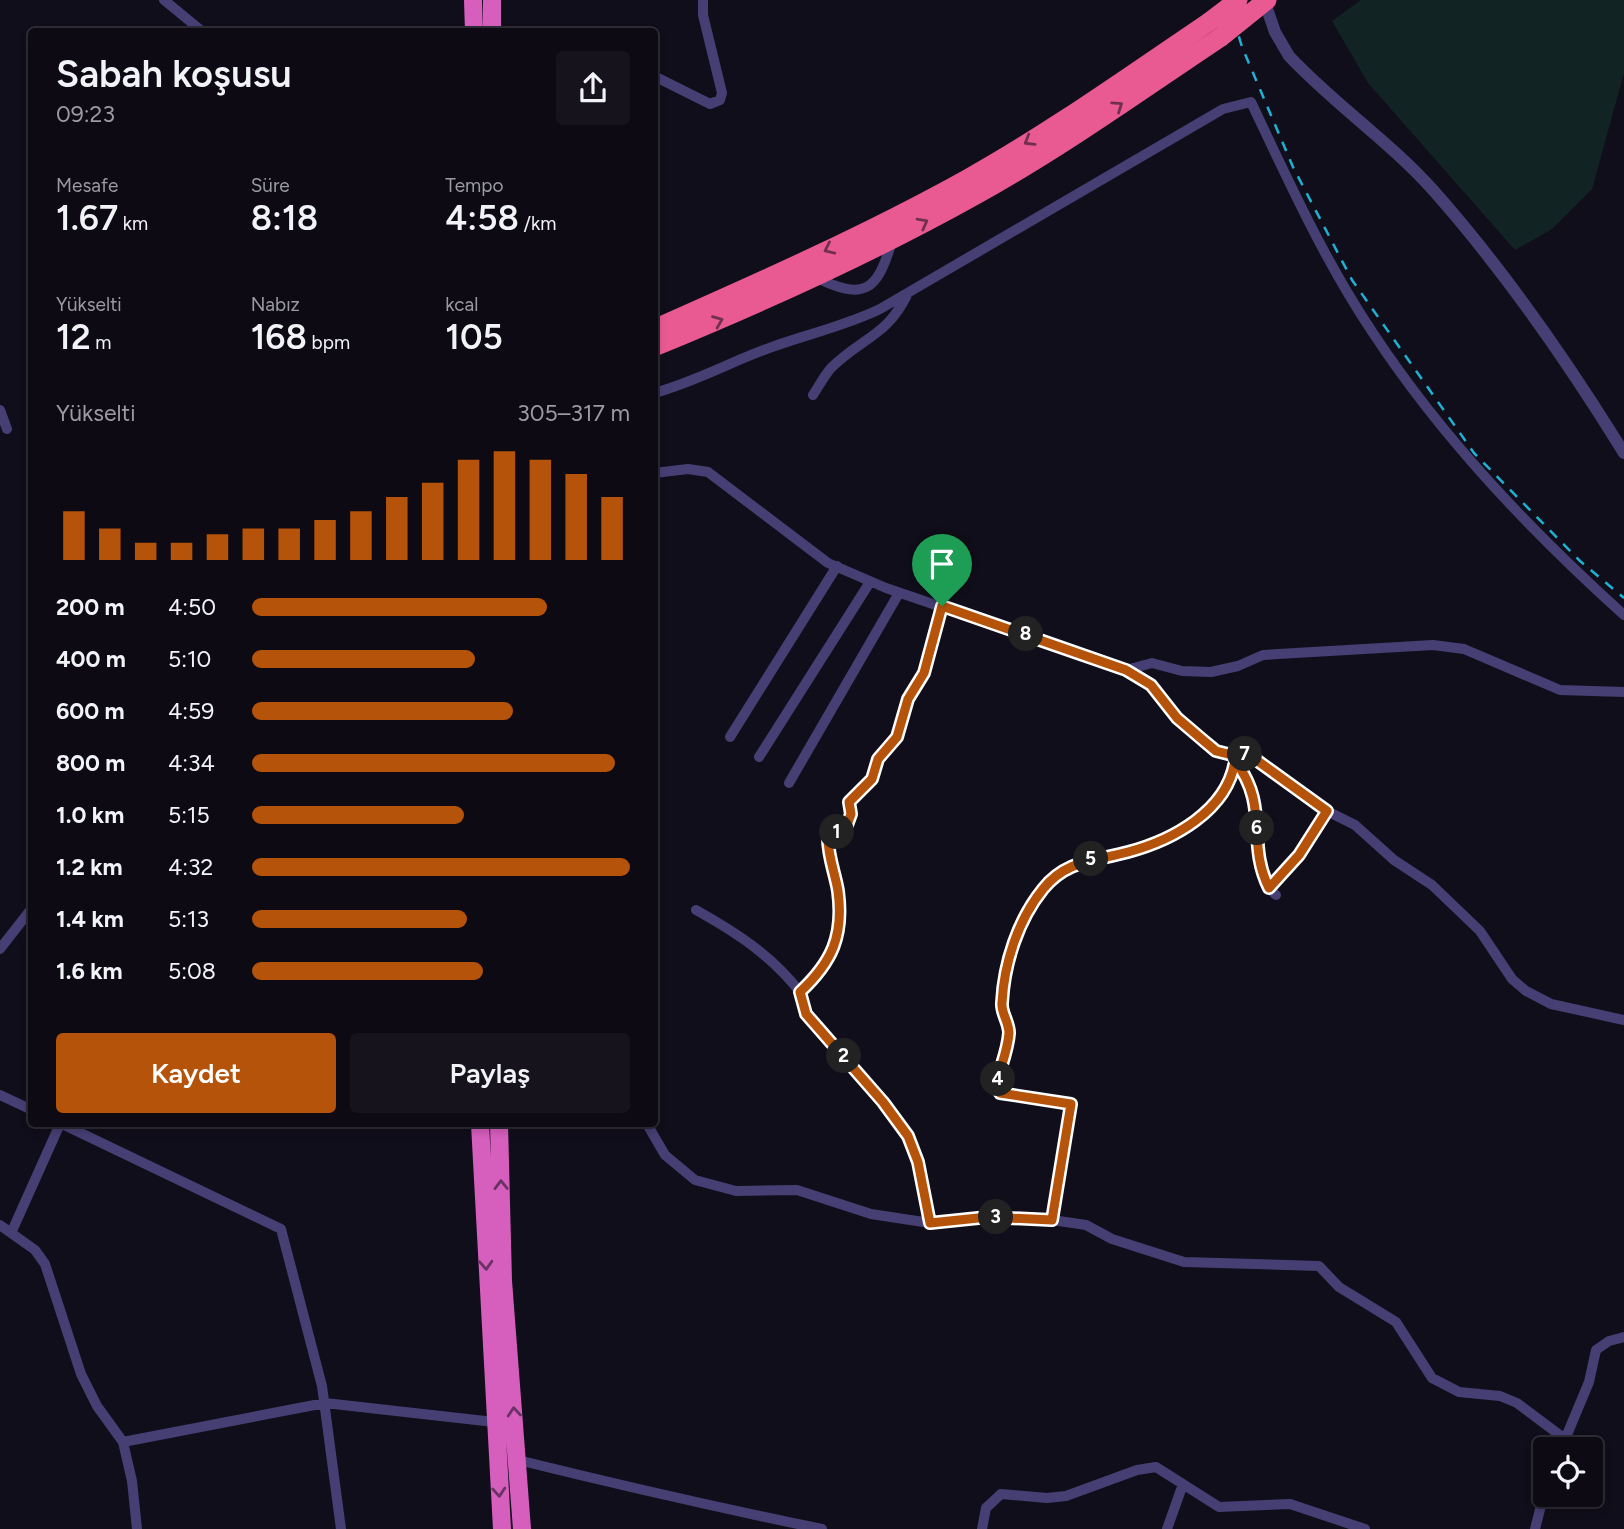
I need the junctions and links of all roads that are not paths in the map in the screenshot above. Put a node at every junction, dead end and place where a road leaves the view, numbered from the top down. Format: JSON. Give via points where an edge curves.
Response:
{"nodes":[{"id":1,"x":164,"y":0,"type":"edge"},
{"id":2,"x":473,"y":0,"type":"edge"},
{"id":3,"x":492,"y":0,"type":"edge"},
{"id":4,"x":703,"y":0,"type":"edge"},
{"id":5,"x":1238,"y":0,"type":"edge"},
{"id":6,"x":1266,"y":0,"type":"edge"},
{"id":7,"x":198,"y":28,"type":"edge"},
{"id":8,"x":474,"y":28,"type":"edge"},
{"id":9,"x":492,"y":28,"type":"edge"},
{"id":10,"x":1215,"y":29,"type":"junction"},
{"id":11,"x":658,"y":78,"type":"edge"},
{"id":12,"x":893,"y":238,"type":"junction"},
{"id":13,"x":815,"y":277,"type":"junction"},
{"id":14,"x":908,"y":293,"type":"junction"},
{"id":15,"x":658,"y":327,"type":"edge"},
{"id":16,"x":658,"y":345,"type":"edge"},
{"id":17,"x":658,"y":391,"type":"edge"},
{"id":18,"x":813,"y":395,"type":"dead end"},
{"id":19,"x":0,"y":410,"type":"edge"},
{"id":20,"x":7,"y":429,"type":"dead end"},
{"id":21,"x":1624,"y":453,"type":"edge"},
{"id":22,"x":658,"y":473,"type":"edge"},
{"id":23,"x":837,"y":566,"type":"junction"},
{"id":24,"x":870,"y":582,"type":"junction"},
{"id":25,"x":899,"y":593,"type":"junction"},
{"id":26,"x":942,"y":606,"type":"junction"},
{"id":27,"x":1624,"y":615,"type":"edge"},
{"id":28,"x":1126,"y":670,"type":"junction"},
{"id":29,"x":1624,"y":692,"type":"edge"},
{"id":30,"x":730,"y":737,"type":"dead end"},
{"id":31,"x":759,"y":757,"type":"dead end"},
{"id":32,"x":1233,"y":758,"type":"junction"},
{"id":33,"x":789,"y":783,"type":"dead end"},
{"id":34,"x":1327,"y":811,"type":"junction"},
{"id":35,"x":696,"y":910,"type":"dead end"},
{"id":36,"x":28,"y":913,"type":"edge"},
{"id":37,"x":0,"y":949,"type":"edge"},
{"id":38,"x":800,"y":992,"type":"junction"},
{"id":39,"x":1624,"y":1020,"type":"edge"},
{"id":40,"x":0,"y":1095,"type":"edge"},
{"id":41,"x":28,"y":1108,"type":"edge"},
{"id":42,"x":60,"y":1127,"type":"edge"},
{"id":43,"x":67,"y":1127,"type":"edge"},
{"id":44,"x":480,"y":1127,"type":"edge"},
{"id":45,"x":499,"y":1127,"type":"edge"},
{"id":46,"x":649,"y":1127,"type":"edge"},
{"id":47,"x":1052,"y":1220,"type":"junction"},
{"id":48,"x":930,"y":1223,"type":"junction"},
{"id":49,"x":0,"y":1225,"type":"edge"},
{"id":50,"x":12,"y":1231,"type":"junction"},
{"id":51,"x":1624,"y":1337,"type":"edge"},
{"id":52,"x":326,"y":1403,"type":"junction"},
{"id":53,"x":494,"y":1422,"type":"junction"},
{"id":54,"x":1555,"y":1437,"type":"edge"},
{"id":55,"x":1566,"y":1437,"type":"edge"},
{"id":56,"x":123,"y":1442,"type":"junction"},
{"id":57,"x":518,"y":1460,"type":"junction"},
{"id":58,"x":1183,"y":1484,"type":"junction"},
{"id":59,"x":1541,"y":1507,"type":"edge"},
{"id":60,"x":136,"y":1529,"type":"edge"},
{"id":61,"x":341,"y":1529,"type":"edge"},
{"id":62,"x":502,"y":1529,"type":"edge"},
{"id":63,"x":522,"y":1529,"type":"edge"},
{"id":64,"x":822,"y":1529,"type":"edge"},
{"id":65,"x":982,"y":1529,"type":"edge"},
{"id":66,"x":1167,"y":1529,"type":"edge"},
{"id":67,"x":1365,"y":1529,"type":"edge"},
{"id":68,"x":1535,"y":1529,"type":"edge"}],
"edges":[{"from":1,"to":7,"type":"street"},
{"from":2,"to":8,"type":"highway"},
{"from":3,"to":9,"type":"highway"},
{"from":4,"to":11,"type":"street","via":[[720,100],[710,104]]},
{"from":5,"to":10,"type":"highway","bridge":true},
{"from":6,"to":10,"type":"highway","bridge":true},
{"from":6,"to":21,"type":"street","via":[[1275,32],[1289,56],[1432,190],[1500,271]]},
{"from":12,"to":10,"type":"highway","one_way":true,"via":[[977,195],[1062,143]]},
{"from":10,"to":15,"type":"highway","one_way":true,"via":[[967,178],[854,238]]},
{"from":12,"to":13,"type":"highway"},
{"from":12,"to":13,"type":"street","via":[[876,280],[864,289],[840,289]]},
{"from":16,"to":13,"type":"highway","one_way":true},
{"from":14,"to":17,"type":"street","via":[[855,321]]},
{"from":14,"to":18,"type":"street","via":[[897,316],[829,370]]},
{"from":14,"to":27,"type":"street","via":[[1223,109],[1251,102],[1308,223],[1372,332],[1438,423],[1555,552]]},
{"from":19,"to":20,"type":"street"},
{"from":22,"to":23,"type":"street","via":[[708,472]]},
{"from":23,"to":24,"type":"street"},
{"from":23,"to":30,"type":"street"},
{"from":24,"to":25,"type":"street"},
{"from":24,"to":31,"type":"street"},
{"from":25,"to":26,"type":"street"},
{"from":25,"to":33,"type":"street"},
{"from":26,"to":28,"type":"street"},
{"from":26,"to":38,"type":"street","via":[[924,673],[908,699],[897,737],[878,759],[872,779],[849,802],[847,825],[828,838],[828,859],[838,890],[834,954]]},
{"from":28,"to":29,"type":"street","via":[[1152,663],[1211,673],[1263,655],[1433,645],[1464,649],[1560,690]]},
{"from":28,"to":32,"type":"street","via":[[1151,685],[1177,718],[1216,751]]},
{"from":32,"to":34,"type":"street","via":[[1239,751],[1255,759]]},
{"from":32,"to":34,"type":"street","via":[[1247,777],[1258,815],[1258,867],[1273,892]]},
{"from":32,"to":47,"type":"street","via":[[1232,781],[1206,812],[1154,844],[1067,867],[1041,891],[1019,929],[1007,965],[1001,1006],[1009,1035],[996,1085],[1000,1093],[1071,1104]]},
{"from":34,"to":39,"type":"street","via":[[1356,825],[1459,908],[1512,979],[1527,991],[1551,1004]]},
{"from":35,"to":38,"type":"street","via":[[744,937],[780,967]]},
{"from":36,"to":37,"type":"street"},
{"from":38,"to":48,"type":"street","via":[[806,1014],[908,1136]]},
{"from":40,"to":41,"type":"street"},
{"from":42,"to":50,"type":"street"},
{"from":43,"to":52,"type":"street","via":[[281,1229]]},
{"from":44,"to":53,"type":"highway","one_way":true},
{"from":57,"to":45,"type":"highway","one_way":true,"via":[[503,1281]]},
{"from":46,"to":48,"type":"street","via":[[665,1155],[695,1180],[736,1191],[797,1190],[871,1214]]},
{"from":47,"to":48,"type":"street","via":[[988,1217]]},
{"from":47,"to":54,"type":"street","via":[[1086,1225],[1112,1239],[1184,1262],[1319,1266],[1339,1287],[1396,1322],[1432,1378],[1460,1392],[1500,1396],[1517,1403]]},
{"from":49,"to":50,"type":"street"},
{"from":50,"to":56,"type":"street","via":[[45,1264],[81,1374]]},
{"from":51,"to":55,"type":"street","via":[[1609,1340],[1596,1350],[1589,1382]]},
{"from":52,"to":53,"type":"street"},
{"from":52,"to":56,"type":"street"},
{"from":52,"to":61,"type":"street"},
{"from":53,"to":62,"type":"highway","one_way":true},
{"from":56,"to":60,"type":"street"},
{"from":57,"to":63,"type":"highway"},
{"from":57,"to":64,"type":"street"},
{"from":58,"to":65,"type":"street","via":[[1166,1471],[1147,1467],[1066,1496],[1001,1494],[986,1508]]},
{"from":58,"to":66,"type":"street"},
{"from":58,"to":67,"type":"street","via":[[1219,1507],[1290,1504]]},
{"from":59,"to":68,"type":"street"}]}
